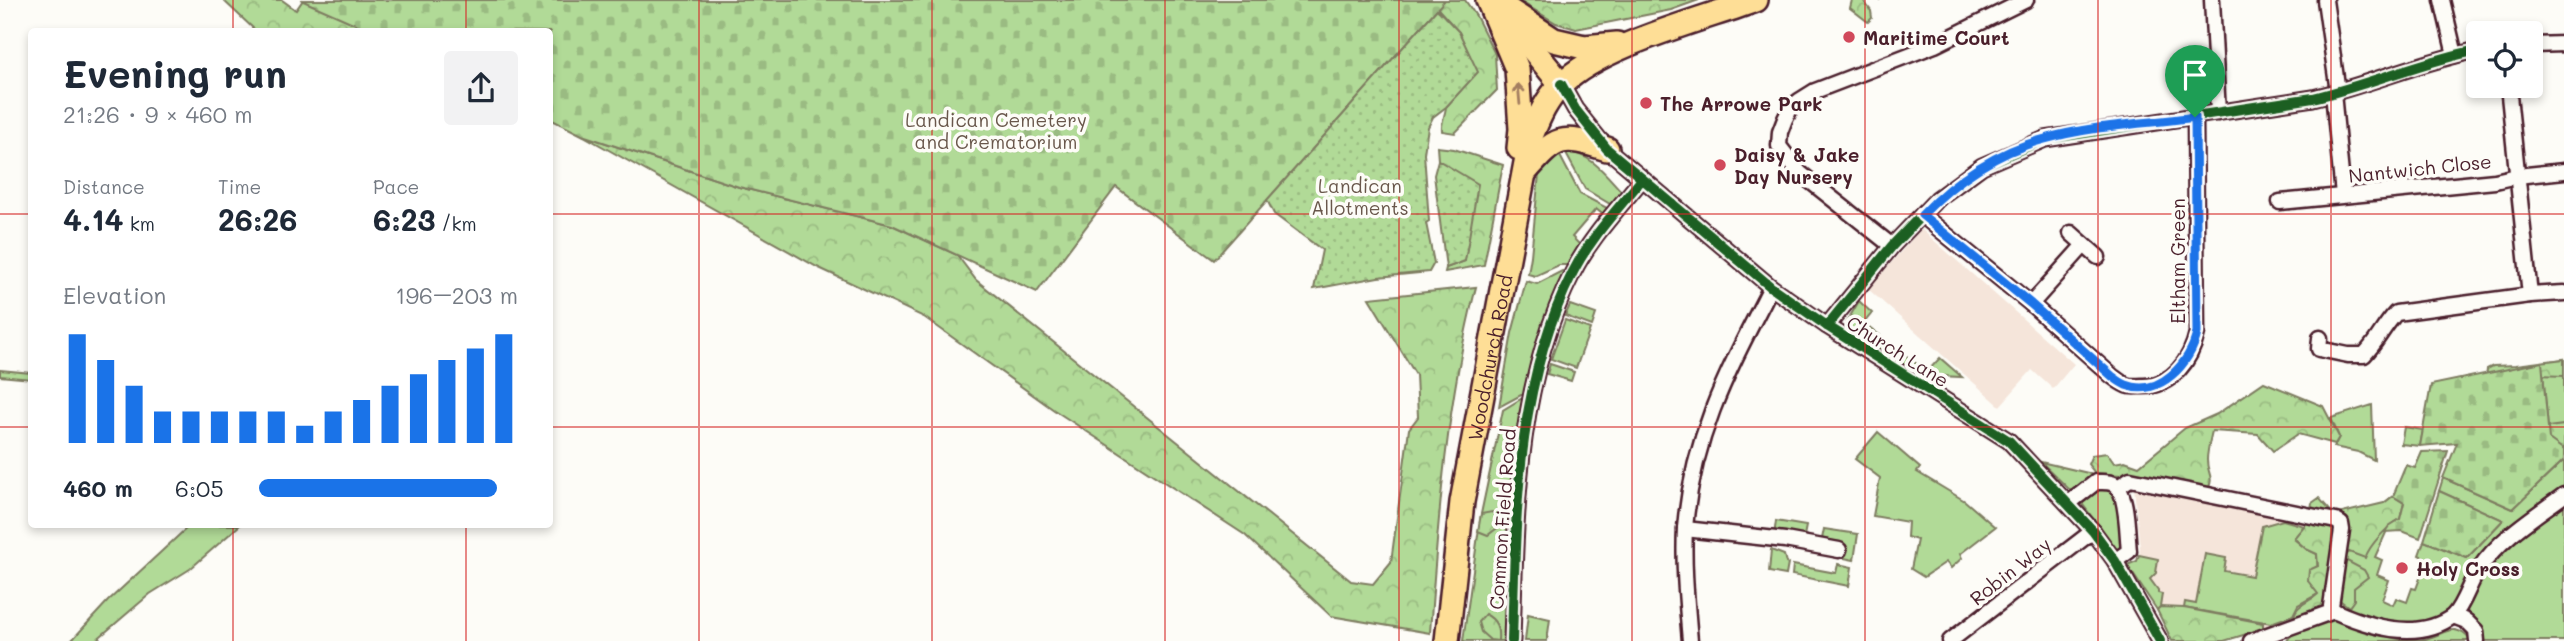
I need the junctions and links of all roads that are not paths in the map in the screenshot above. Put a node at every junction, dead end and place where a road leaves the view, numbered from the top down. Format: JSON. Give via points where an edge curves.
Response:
{"nodes":[{"id":1,"x":1491,"y":0,"type":"edge"},
{"id":2,"x":1756,"y":0,"type":"edge"},
{"id":3,"x":2026,"y":0,"type":"edge"},
{"id":4,"x":2212,"y":0,"type":"edge"},
{"id":5,"x":2325,"y":0,"type":"edge"},
{"id":6,"x":2442,"y":0,"type":"edge"},
{"id":7,"x":1638,"y":42,"type":"junction"},
{"id":8,"x":2564,"y":44,"type":"edge"},
{"id":9,"x":2543,"y":45,"type":"edge"},
{"id":10,"x":2466,"y":53,"type":"edge"},
{"id":11,"x":2455,"y":55,"type":"junction"},
{"id":12,"x":1561,"y":85,"type":"junction"},
{"id":13,"x":2335,"y":93,"type":"junction"},
{"id":14,"x":2509,"y":98,"type":"edge"},
{"id":15,"x":2218,"y":113,"type":"junction"},
{"id":16,"x":2195,"y":117,"type":"junction"},
{"id":17,"x":1607,"y":149,"type":"junction"},
{"id":18,"x":2564,"y":171,"type":"edge"},
{"id":19,"x":1525,"y":172,"type":"junction"},
{"id":20,"x":2517,"y":176,"type":"junction"},
{"id":21,"x":1642,"y":179,"type":"junction"},
{"id":22,"x":2343,"y":195,"type":"junction"},
{"id":23,"x":2280,"y":202,"type":"dead end"},
{"id":24,"x":1922,"y":215,"type":"junction"},
{"id":25,"x":2071,"y":233,"type":"dead end"},
{"id":26,"x":1513,"y":235,"type":"junction"},
{"id":27,"x":2084,"y":245,"type":"junction"},
{"id":28,"x":1892,"y":246,"type":"junction"},
{"id":29,"x":2098,"y":257,"type":"dead end"},
{"id":30,"x":1771,"y":288,"type":"junction"},
{"id":31,"x":2564,"y":293,"type":"edge"},
{"id":32,"x":2530,"y":295,"type":"junction"},
{"id":33,"x":2031,"y":304,"type":"junction"},
{"id":34,"x":1827,"y":326,"type":"junction"},
{"id":35,"x":2316,"y":345,"type":"dead end"},
{"id":36,"x":2118,"y":487,"type":"junction"},
{"id":37,"x":2564,"y":495,"type":"edge"},
{"id":38,"x":2069,"y":503,"type":"junction"},
{"id":39,"x":1685,"y":529,"type":"junction"},
{"id":40,"x":2093,"y":531,"type":"junction"},
{"id":41,"x":1839,"y":550,"type":"dead end"},
{"id":42,"x":2115,"y":561,"type":"junction"},
{"id":43,"x":2334,"y":611,"type":"junction"},
{"id":44,"x":2453,"y":616,"type":"junction"},
{"id":45,"x":2268,"y":639,"type":"edge"},
{"id":46,"x":1447,"y":641,"type":"edge"},
{"id":47,"x":1512,"y":641,"type":"edge"},
{"id":48,"x":1690,"y":641,"type":"edge"},
{"id":49,"x":1950,"y":641,"type":"edge"},
{"id":50,"x":2160,"y":641,"type":"edge"},
{"id":51,"x":2251,"y":641,"type":"edge"},
{"id":52,"x":2477,"y":641,"type":"edge"}],
"edges":[{"from":1,"to":7,"type":"main road","via":[[1554,40],[1584,47]]},
{"from":1,"to":12,"type":"main road"},
{"from":26,"to":1,"type":"main road","one_way":true,"via":[[1521,129],[1517,69]]},
{"from":2,"to":7,"type":"main road"},
{"from":3,"to":28,"type":"street","via":[[1920,51],[1815,91],[1791,107],[1779,146],[1788,161]]},
{"from":4,"to":15,"type":"street"},
{"from":5,"to":13,"type":"street"},
{"from":6,"to":11,"type":"street"},
{"from":7,"to":12,"type":"main road","name":"Woodchurch Road","via":[[1589,63]]},
{"from":8,"to":9,"type":"street"},
{"from":10,"to":11,"type":"street"},
{"from":11,"to":13,"type":"street"},
{"from":12,"to":17,"type":"street","name":"Church Lane"},
{"from":12,"to":19,"type":"main road","name":"Woodchurch Road","via":[[1545,104],[1531,136]]},
{"from":13,"to":15,"type":"street"},
{"from":13,"to":22,"type":"street"},
{"from":14,"to":20,"type":"street"},
{"from":15,"to":16,"type":"street"},
{"from":16,"to":24,"type":"street","via":[[2045,139],[1982,166]]},
{"from":16,"to":33,"type":"street","name":"Eltham Green","via":[[2197,333],[2194,348],[2179,370],[2148,386],[2127,386]]},
{"from":17,"to":19,"type":"main road","via":[[1562,140],[1548,146]]},
{"from":17,"to":21,"type":"street","name":"Church Lane"},
{"from":18,"to":20,"type":"street","name":"Nantwich Close"},
{"from":19,"to":26,"type":"main road","name":"Woodchurch Road"},
{"from":20,"to":22,"type":"street","name":"Nantwich Close"},
{"from":20,"to":32,"type":"street"},
{"from":21,"to":30,"type":"street","name":"Church Lane"},
{"from":21,"to":47,"type":"street","name":"Common Field Road","via":[[1573,271],[1536,374],[1524,428]]},
{"from":22,"to":23,"type":"street","name":"Nantwich Close"},
{"from":24,"to":28,"type":"street"},
{"from":24,"to":33,"type":"street","name":"Eltham Green"},
{"from":25,"to":27,"type":"street"},
{"from":26,"to":46,"type":"main road","name":"Woodchurch Road","via":[[1462,502]]},
{"from":27,"to":29,"type":"street"},
{"from":27,"to":33,"type":"street"},
{"from":28,"to":34,"type":"street"},
{"from":30,"to":34,"type":"street","name":"Church Lane"},
{"from":30,"to":39,"type":"street","via":[[1711,413],[1695,465]]},
{"from":31,"to":32,"type":"street"},
{"from":32,"to":35,"type":"street","via":[[2396,313],[2364,355]]},
{"from":34,"to":38,"type":"street","name":"Church Lane","via":[[2009,441]]},
{"from":36,"to":38,"type":"street","via":[[2096,482]]},
{"from":36,"to":42,"type":"street","via":[[2124,500],[2129,551]]},
{"from":36,"to":43,"type":"street","via":[[2130,479],[2336,521],[2342,530],[2332,585]]},
{"from":37,"to":44,"type":"street","via":[[2518,527],[2479,568]]},
{"from":38,"to":40,"type":"street","name":"Church Lane"},
{"from":39,"to":41,"type":"street"},
{"from":39,"to":48,"type":"street"},
{"from":40,"to":42,"type":"street","name":"Church Lane"},
{"from":40,"to":49,"type":"street","name":"Robin Way"},
{"from":42,"to":50,"type":"street","name":"Church Lane"},
{"from":43,"to":44,"type":"street","via":[[2410,636],[2436,632]]},
{"from":43,"to":45,"type":"street"},
{"from":44,"to":52,"type":"street","via":[[2476,631]]},
{"from":45,"to":51,"type":"street"}]}
